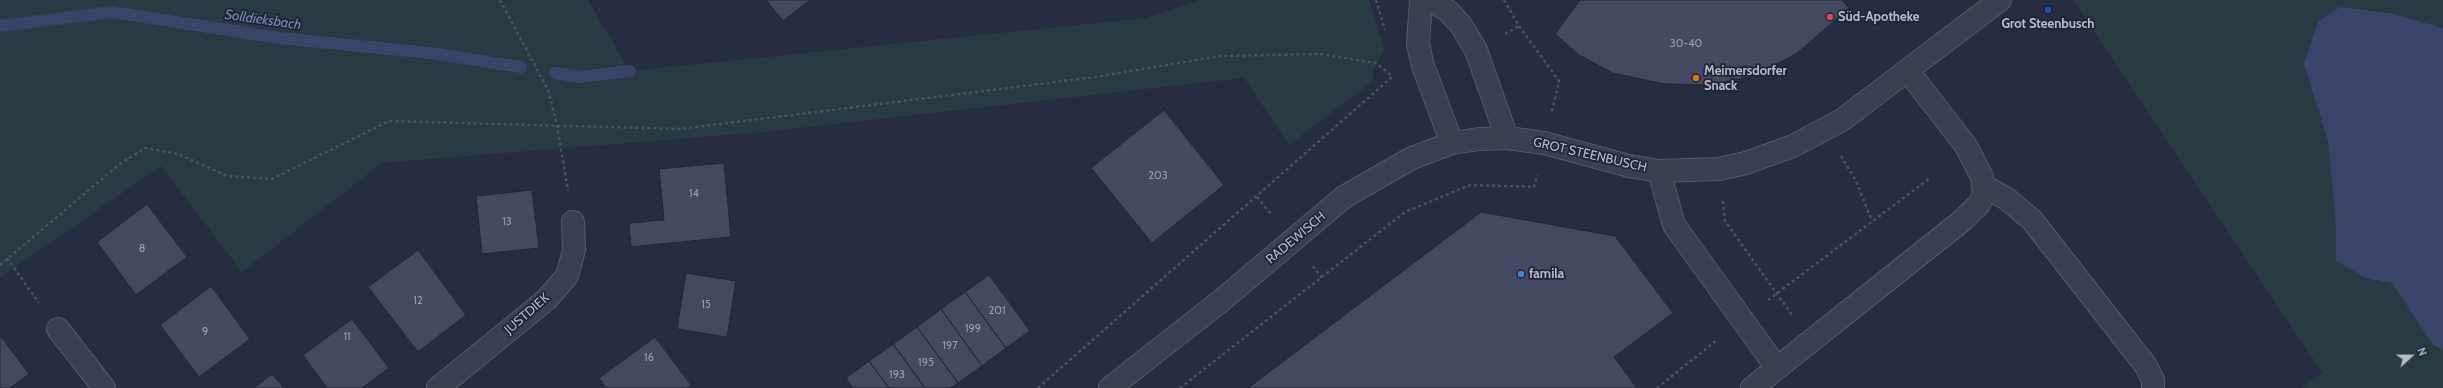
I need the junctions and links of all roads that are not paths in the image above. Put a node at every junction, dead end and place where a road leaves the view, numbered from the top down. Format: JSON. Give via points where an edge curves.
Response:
{"nodes":[{"id":1,"x":1421,"y":0,"type":"edge"},
{"id":2,"x":1431,"y":0,"type":"edge"},
{"id":3,"x":2000,"y":0,"type":"edge"},
{"id":4,"x":1908,"y":71,"type":"junction"},
{"id":5,"x":1507,"y":138,"type":"junction"},
{"id":6,"x":1452,"y":143,"type":"junction"},
{"id":7,"x":1659,"y":171,"type":"junction"},
{"id":8,"x":1984,"y":186,"type":"junction"},
{"id":9,"x":573,"y":222,"type":"road end"},
{"id":10,"x":58,"y":329,"type":"road end"},
{"id":11,"x":1777,"y":368,"type":"junction"},
{"id":12,"x":441,"y":387,"type":"edge"},
{"id":13,"x":104,"y":388,"type":"edge"},
{"id":14,"x":1110,"y":388,"type":"edge"},
{"id":15,"x":1752,"y":388,"type":"edge"},
{"id":16,"x":2153,"y":388,"type":"edge"}],
"edges":[{"from":1,"to":6,"type":"street","via":[[1418,44],[1423,66]]},
{"from":2,"to":5,"type":"street","via":[[1448,11],[1461,25],[1476,50]]},
{"from":3,"to":4,"type":"street","name":"GROT STEENBUSCH"},
{"from":4,"to":7,"type":"street","name":"GROT STEENBUSCH","via":[[1868,102],[1825,130],[1769,156],[1720,169]]},
{"from":4,"to":8,"type":"street","via":[[1966,146],[1979,169]]},
{"from":5,"to":6,"type":"street","name":"RADEWISCH"},
{"from":5,"to":7,"type":"street","name":"GROT STEENBUSCH","via":[[1544,143],[1629,166]]},
{"from":6,"to":14,"type":"street","name":"RADEWISCH","via":[[1412,158],[1344,197],[1222,300]]},
{"from":7,"to":11,"type":"street","via":[[1674,225]]},
{"from":8,"to":11,"type":"street","via":[[1984,195],[1979,204],[1963,220]]},
{"from":8,"to":16,"type":"street","via":[[2007,199],[2032,220],[2146,366],[2153,380]]},
{"from":9,"to":12,"type":"street","name":"JUSTDIEK","via":[[574,250],[568,276],[546,300]]},
{"from":10,"to":13,"type":"street"},
{"from":11,"to":15,"type":"street"}]}
